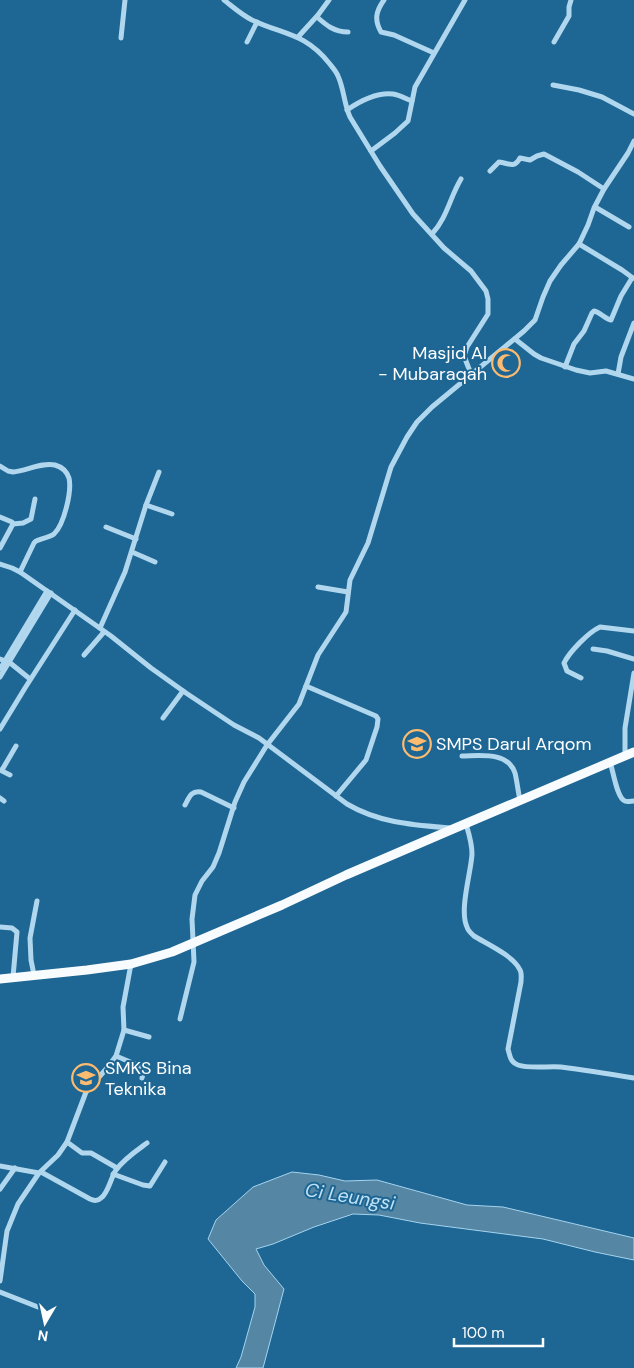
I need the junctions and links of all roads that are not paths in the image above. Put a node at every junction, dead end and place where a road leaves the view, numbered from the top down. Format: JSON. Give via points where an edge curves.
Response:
{"nodes":[{"id":1,"x":125,"y":0,"type":"edge"},
{"id":2,"x":224,"y":0,"type":"edge"},
{"id":3,"x":329,"y":0,"type":"edge"},
{"id":4,"x":384,"y":0,"type":"edge"},
{"id":5,"x":465,"y":0,"type":"edge"},
{"id":6,"x":571,"y":0,"type":"edge"},
{"id":7,"x":317,"y":17,"type":"junction"},
{"id":8,"x":257,"y":22,"type":"junction"},
{"id":9,"x":348,"y":32,"type":"dead end"},
{"id":10,"x":298,"y":37,"type":"junction"},
{"id":11,"x":121,"y":38,"type":"dead end"},
{"id":12,"x":248,"y":42,"type":"dead end"},
{"id":13,"x":554,"y":42,"type":"dead end"},
{"id":14,"x":434,"y":53,"type":"junction"},
{"id":15,"x":553,"y":85,"type":"dead end"},
{"id":16,"x":412,"y":101,"type":"junction"},
{"id":17,"x":346,"y":110,"type":"junction"},
{"id":18,"x":634,"y":114,"type":"edge"},
{"id":19,"x":634,"y":141,"type":"edge"},
{"id":20,"x":371,"y":151,"type":"junction"},
{"id":21,"x":490,"y":171,"type":"dead end"},
{"id":22,"x":462,"y":179,"type":"dead end"},
{"id":23,"x":604,"y":189,"type":"junction"},
{"id":24,"x":595,"y":207,"type":"junction"},
{"id":25,"x":629,"y":227,"type":"dead end"},
{"id":26,"x":432,"y":234,"type":"junction"},
{"id":27,"x":579,"y":244,"type":"junction"},
{"id":28,"x":633,"y":278,"type":"edge"},
{"id":29,"x":634,"y":322,"type":"edge"},
{"id":30,"x":515,"y":339,"type":"junction"},
{"id":31,"x":565,"y":367,"type":"junction"},
{"id":32,"x":471,"y":374,"type":"junction"},
{"id":33,"x":618,"y":374,"type":"junction"},
{"id":34,"x":634,"y":379,"type":"edge"},
{"id":35,"x":0,"y":466,"type":"edge"},
{"id":36,"x":159,"y":472,"type":"dead end"},
{"id":37,"x":35,"y":498,"type":"dead end"},
{"id":38,"x":146,"y":505,"type":"junction"},
{"id":39,"x":172,"y":514,"type":"dead end"},
{"id":40,"x":0,"y":517,"type":"edge"},
{"id":41,"x":13,"y":524,"type":"junction"},
{"id":42,"x":106,"y":527,"type":"dead end"},
{"id":43,"x":136,"y":539,"type":"junction"},
{"id":44,"x":0,"y":548,"type":"edge"},
{"id":45,"x":132,"y":552,"type":"junction"},
{"id":46,"x":154,"y":562,"type":"dead end"},
{"id":47,"x":0,"y":564,"type":"edge"},
{"id":48,"x":20,"y":572,"type":"junction"},
{"id":49,"x":318,"y":587,"type":"dead end"},
{"id":50,"x":49,"y":592,"type":"junction"},
{"id":51,"x":348,"y":592,"type":"junction"},
{"id":52,"x":75,"y":610,"type":"junction"},
{"id":53,"x":102,"y":630,"type":"junction"},
{"id":54,"x":634,"y":631,"type":"edge"},
{"id":55,"x":593,"y":649,"type":"dead end"},
{"id":56,"x":84,"y":655,"type":"dead end"},
{"id":57,"x":634,"y":659,"type":"edge"},
{"id":58,"x":5,"y":661,"type":"edge"},
{"id":59,"x":0,"y":669,"type":"edge"},
{"id":60,"x":634,"y":673,"type":"edge"},
{"id":61,"x":0,"y":678,"type":"edge"},
{"id":62,"x":581,"y":678,"type":"dead end"},
{"id":63,"x":30,"y":679,"type":"junction"},
{"id":64,"x":633,"y":682,"type":"edge"},
{"id":65,"x":306,"y":686,"type":"junction"},
{"id":66,"x":183,"y":691,"type":"junction"},
{"id":67,"x":163,"y":718,"type":"dead end"},
{"id":68,"x":0,"y":729,"type":"edge"},
{"id":69,"x":267,"y":745,"type":"junction"},
{"id":70,"x":16,"y":746,"type":"dead end"},
{"id":71,"x":630,"y":754,"type":"edge"},
{"id":72,"x":462,"y":756,"type":"dead end"},
{"id":73,"x":610,"y":762,"type":"junction"},
{"id":74,"x":1,"y":770,"type":"edge"},
{"id":75,"x":10,"y":775,"type":"dead end"},
{"id":76,"x":336,"y":796,"type":"junction"},
{"id":77,"x":520,"y":800,"type":"junction"},
{"id":78,"x":634,"y":801,"type":"edge"},
{"id":79,"x":185,"y":806,"type":"dead end"},
{"id":80,"x":234,"y":808,"type":"junction"},
{"id":81,"x":466,"y":824,"type":"junction"},
{"id":82,"x":453,"y":829,"type":"junction"},
{"id":83,"x":37,"y":901,"type":"dead end"},
{"id":84,"x":0,"y":927,"type":"edge"},
{"id":85,"x":192,"y":943,"type":"junction"},
{"id":86,"x":131,"y":964,"type":"junction"},
{"id":87,"x":34,"y":975,"type":"junction"},
{"id":88,"x":13,"y":977,"type":"junction"},
{"id":89,"x":0,"y":978,"type":"edge"},
{"id":90,"x":180,"y":1020,"type":"dead end"},
{"id":91,"x":124,"y":1030,"type":"junction"},
{"id":92,"x":150,"y":1037,"type":"dead end"},
{"id":93,"x":116,"y":1056,"type":"junction"},
{"id":94,"x":142,"y":1078,"type":"dead end"},
{"id":95,"x":634,"y":1078,"type":"edge"},
{"id":96,"x":67,"y":1142,"type":"junction"},
{"id":97,"x":147,"y":1143,"type":"dead end"},
{"id":98,"x":164,"y":1162,"type":"dead end"},
{"id":99,"x":0,"y":1166,"type":"edge"},
{"id":100,"x":15,"y":1168,"type":"junction"},
{"id":101,"x":117,"y":1168,"type":"junction"},
{"id":102,"x":40,"y":1172,"type":"junction"},
{"id":103,"x":114,"y":1174,"type":"junction"},
{"id":104,"x":0,"y":1189,"type":"edge"},
{"id":105,"x":2,"y":1247,"type":"edge"},
{"id":106,"x":0,"y":1281,"type":"edge"},
{"id":107,"x":0,"y":1292,"type":"edge"},
{"id":108,"x":38,"y":1307,"type":"dead end"}],
"edges":[{"from":1,"to":11,"type":"street"},
{"from":2,"to":8,"type":"street"},
{"from":3,"to":7,"type":"street"},
{"from":4,"to":14,"type":"street","via":[[376,14],[381,32]]},
{"from":5,"to":14,"type":"street"},
{"from":6,"to":13,"type":"street","via":[[569,16]]},
{"from":7,"to":9,"type":"street","via":[[333,30]]},
{"from":7,"to":10,"type":"street"},
{"from":8,"to":10,"type":"street"},
{"from":8,"to":12,"type":"street"},
{"from":10,"to":17,"type":"street","via":[[321,53],[338,76]]},
{"from":14,"to":16,"type":"street","via":[[415,87]]},
{"from":15,"to":18,"type":"street","via":[[602,97]]},
{"from":16,"to":17,"type":"street","via":[[392,94],[378,95]]},
{"from":16,"to":20,"type":"street","via":[[408,121]]},
{"from":17,"to":20,"type":"street"},
{"from":19,"to":23,"type":"street"},
{"from":20,"to":26,"type":"street","via":[[413,214]]},
{"from":21,"to":23,"type":"street","via":[[499,162],[514,165],[520,158],[530,160],[544,154]]},
{"from":22,"to":26,"type":"street","via":[[440,226]]},
{"from":23,"to":24,"type":"street"},
{"from":24,"to":25,"type":"street"},
{"from":24,"to":27,"type":"street"},
{"from":26,"to":32,"type":"street","via":[[471,271],[486,291],[488,314],[464,356]]},
{"from":27,"to":28,"type":"street"},
{"from":27,"to":30,"type":"street","via":[[550,281],[535,320]]},
{"from":28,"to":31,"type":"street","via":[[621,296],[612,320],[594,311],[574,344]]},
{"from":29,"to":33,"type":"street"},
{"from":30,"to":31,"type":"street","via":[[541,358]]},
{"from":30,"to":32,"type":"street"},
{"from":31,"to":33,"type":"street","via":[[586,373],[606,371]]},
{"from":32,"to":51,"type":"street","via":[[417,422],[407,437],[389,472],[368,543],[352,575]]},
{"from":33,"to":34,"type":"street"},
{"from":35,"to":48,"type":"street","via":[[13,472],[54,465],[63,469],[69,480],[68,500],[60,526],[54,534],[34,543]]},
{"from":36,"to":38,"type":"street"},
{"from":37,"to":41,"type":"street","via":[[31,519]]},
{"from":38,"to":39,"type":"street"},
{"from":38,"to":43,"type":"street"},
{"from":40,"to":41,"type":"street"},
{"from":41,"to":44,"type":"street"},
{"from":42,"to":43,"type":"street"},
{"from":43,"to":45,"type":"street"},
{"from":45,"to":46,"type":"street"},
{"from":45,"to":53,"type":"street"},
{"from":47,"to":48,"type":"street"},
{"from":48,"to":50,"type":"street"},
{"from":49,"to":51,"type":"street"},
{"from":50,"to":52,"type":"street"},
{"from":50,"to":58,"type":"street"},
{"from":51,"to":65,"type":"street","via":[[346,612],[318,655]]},
{"from":52,"to":53,"type":"street"},
{"from":52,"to":63,"type":"street"},
{"from":53,"to":56,"type":"street"},
{"from":53,"to":66,"type":"street"},
{"from":54,"to":62,"type":"street","via":[[600,627],[591,633],[564,663],[567,671]]},
{"from":55,"to":57,"type":"street"},
{"from":58,"to":59,"type":"street"},
{"from":58,"to":61,"type":"street"},
{"from":58,"to":63,"type":"street"},
{"from":60,"to":64,"type":"street"},
{"from":63,"to":68,"type":"street"},
{"from":64,"to":71,"type":"street","via":[[625,728]]},
{"from":65,"to":69,"type":"street","via":[[299,704]]},
{"from":65,"to":76,"type":"street","via":[[378,719],[366,760]]},
{"from":66,"to":67,"type":"street"},
{"from":66,"to":69,"type":"street"},
{"from":69,"to":76,"type":"street"},
{"from":69,"to":80,"type":"street","via":[[244,782]]},
{"from":70,"to":74,"type":"street"},
{"from":71,"to":73,"type":"main road"},
{"from":72,"to":77,"type":"street","via":[[493,756],[507,762],[514,771]]},
{"from":73,"to":77,"type":"main road"},
{"from":73,"to":78,"type":"street","via":[[621,798]]},
{"from":74,"to":75,"type":"street"},
{"from":76,"to":82,"type":"street","via":[[374,817]]},
{"from":77,"to":81,"type":"main road"},
{"from":79,"to":80,"type":"street","via":[[192,793],[197,791]]},
{"from":80,"to":85,"type":"street","via":[[219,853],[196,895]]},
{"from":81,"to":82,"type":"main road"},
{"from":81,"to":95,"type":"street","via":[[472,846],[466,926],[474,936],[509,957],[520,969],[521,982],[508,1049],[512,1062],[523,1066],[559,1067]]},
{"from":82,"to":85,"type":"main road"},
{"from":83,"to":87,"type":"street","via":[[30,938]]},
{"from":84,"to":88,"type":"street","via":[[17,932]]},
{"from":85,"to":86,"type":"main road"},
{"from":85,"to":90,"type":"street","via":[[194,962]]},
{"from":86,"to":87,"type":"main road"},
{"from":86,"to":91,"type":"street","via":[[123,1007]]},
{"from":87,"to":88,"type":"main road"},
{"from":88,"to":89,"type":"main road"},
{"from":91,"to":92,"type":"street"},
{"from":91,"to":93,"type":"street"},
{"from":93,"to":94,"type":"street","via":[[142,1067]]},
{"from":93,"to":96,"type":"street","via":[[86,1092]]},
{"from":96,"to":101,"type":"street","via":[[82,1153],[91,1153]]},
{"from":96,"to":102,"type":"street"},
{"from":97,"to":101,"type":"street"},
{"from":98,"to":103,"type":"street","via":[[150,1186]]},
{"from":99,"to":100,"type":"street"},
{"from":100,"to":102,"type":"street"},
{"from":100,"to":104,"type":"street"},
{"from":101,"to":103,"type":"street"},
{"from":102,"to":103,"type":"street","via":[[95,1201],[103,1198]]},
{"from":102,"to":105,"type":"street","via":[[13,1216]]},
{"from":105,"to":106,"type":"street"},
{"from":107,"to":108,"type":"street"}]}
